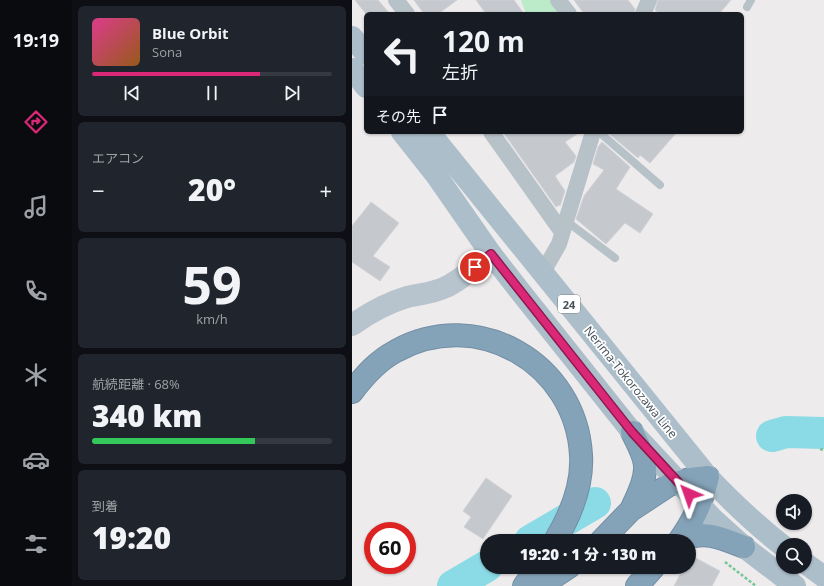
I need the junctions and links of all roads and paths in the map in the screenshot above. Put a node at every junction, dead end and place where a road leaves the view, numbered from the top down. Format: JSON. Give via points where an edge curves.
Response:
{"nodes":[{"id":1,"x":396,"y":0,"type":"edge"},
{"id":2,"x":558,"y":0,"type":"edge"},
{"id":3,"x":405,"y":12,"type":"edge"},
{"id":4,"x":567,"y":12,"type":"edge"},
{"id":5,"x":352,"y":37,"type":"edge"},
{"id":6,"x":364,"y":52,"type":"edge"},
{"id":7,"x":352,"y":69,"type":"edge"},
{"id":8,"x":364,"y":84,"type":"edge"},
{"id":9,"x":404,"y":134,"type":"edge"},
{"id":10,"x":431,"y":134,"type":"edge"},
{"id":11,"x":493,"y":134,"type":"edge"},
{"id":12,"x":592,"y":134,"type":"edge"},
{"id":13,"x":601,"y":134,"type":"edge"},
{"id":14,"x":660,"y":185,"type":"dead end"},
{"id":15,"x":564,"y":226,"type":"junction"},
{"id":16,"x":491,"y":254,"type":"junction"},
{"id":17,"x":615,"y":258,"type":"dead end"},
{"id":18,"x":543,"y":272,"type":"junction"},
{"id":19,"x":352,"y":325,"type":"edge"},
{"id":20,"x":352,"y":392,"type":"edge"},
{"id":21,"x":632,"y":432,"type":"junction"},
{"id":22,"x":820,"y":449,"type":"dead end"},
{"id":23,"x":824,"y":450,"type":"edge"},
{"id":24,"x":708,"y":477,"type":"junction"},
{"id":25,"x":678,"y":482,"type":"junction"},
{"id":26,"x":700,"y":506,"type":"junction"},
{"id":27,"x":630,"y":510,"type":"junction"},
{"id":28,"x":558,"y":534,"type":"edge"},
{"id":29,"x":608,"y":534,"type":"edge"},
{"id":30,"x":684,"y":534,"type":"edge"},
{"id":31,"x":696,"y":535,"type":"edge"},
{"id":32,"x":776,"y":540,"type":"edge"},
{"id":33,"x":744,"y":547,"type":"junction"},
{"id":34,"x":720,"y":558,"type":"dead end"},
{"id":35,"x":812,"y":568,"type":"edge"},
{"id":36,"x":533,"y":574,"type":"edge"},
{"id":37,"x":558,"y":574,"type":"edge"},
{"id":38,"x":648,"y":574,"type":"edge"},
{"id":39,"x":824,"y":577,"type":"edge"},
{"id":40,"x":524,"y":586,"type":"edge"},
{"id":41,"x":540,"y":586,"type":"edge"},
{"id":42,"x":637,"y":586,"type":"edge"},
{"id":43,"x":756,"y":586,"type":"edge"},
{"id":44,"x":796,"y":586,"type":"edge"}],
"edges":[{"from":1,"to":3,"type":"street"},
{"from":2,"to":4,"type":"street"},
{"from":5,"to":6,"type":"main road"},
{"from":7,"to":8,"type":"main road"},
{"from":9,"to":16,"type":"main road","number":"24"},
{"from":10,"to":18,"type":"main road","name":"Nerima-Tokorozawa Line","number":"24"},
{"from":11,"to":15,"type":"street"},
{"from":12,"to":15,"type":"street"},
{"from":13,"to":14,"type":"lane"},
{"from":15,"to":17,"type":"lane"},
{"from":15,"to":18,"type":"street","via":[[559,244]]},
{"from":16,"to":19,"type":"street","via":[[448,286],[384,306]]},
{"from":16,"to":21,"type":"main road","number":"24"},
{"from":18,"to":24,"type":"main road","name":"Nerima-Tokorozawa Line","number":"24"},
{"from":20,"to":28,"type":"highway","via":[[371,369],[395,351],[437,336],[467,335],[483,338],[498,342],[526,356],[551,378],[561,393],[575,422],[579,438],[582,456],[578,487]]},
{"from":21,"to":25,"type":"main road","number":"24"},
{"from":21,"to":27,"type":"highway","via":[[645,464],[645,472]]},
{"from":22,"to":23,"type":"path"},
{"from":24,"to":25,"type":"highway"},
{"from":24,"to":26,"type":"highway"},
{"from":24,"to":32,"type":"main road","name":"Nerima-Tokorozawa Line","number":"24","via":[[730,501]]},
{"from":25,"to":26,"type":"main road","number":"24"},
{"from":25,"to":27,"type":"highway"},
{"from":26,"to":30,"type":"highway"},
{"from":26,"to":33,"type":"main road","number":"24"},
{"from":27,"to":29,"type":"highway"},
{"from":31,"to":33,"type":"highway","via":[[720,538]]},
{"from":33,"to":44,"type":"main road","number":"24"},
{"from":34,"to":43,"type":"path"},
{"from":35,"to":39,"type":"main road"},
{"from":36,"to":40,"type":"highway"},
{"from":37,"to":41,"type":"highway"},
{"from":38,"to":42,"type":"highway"}]}
